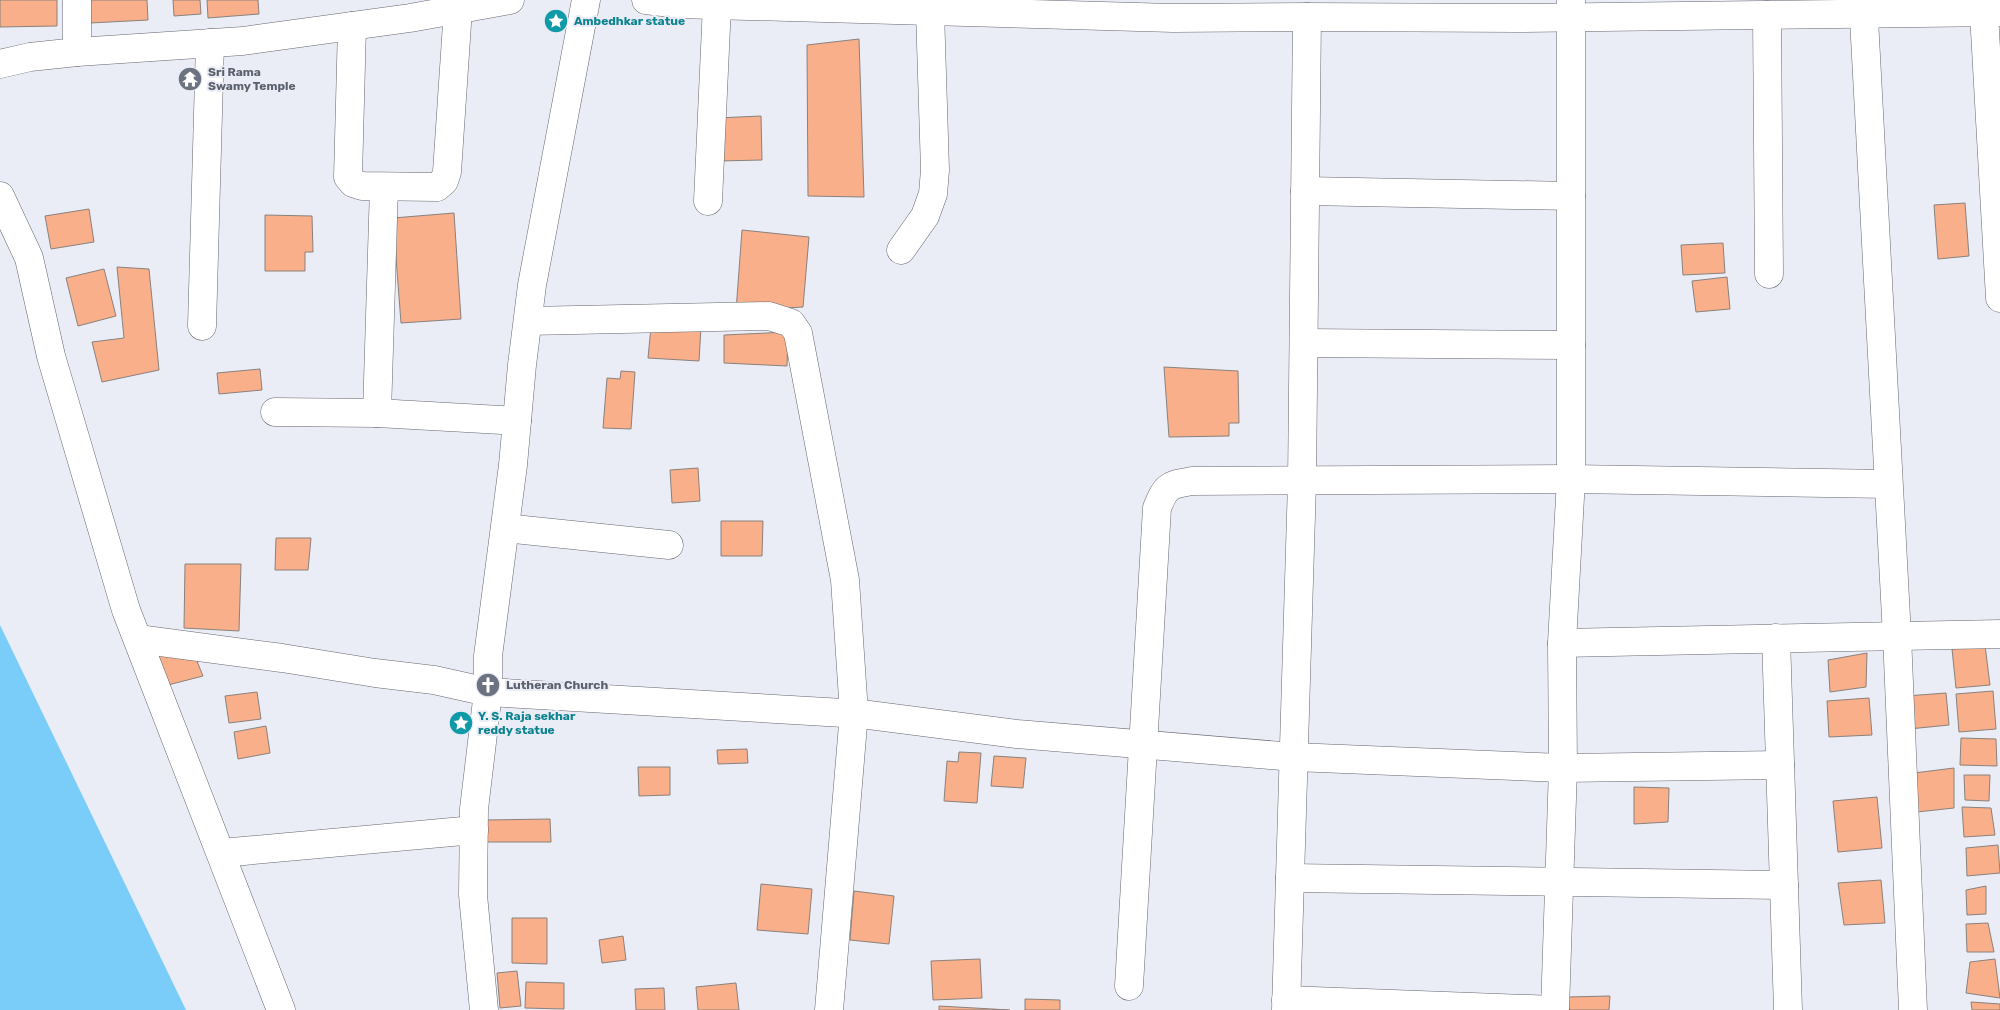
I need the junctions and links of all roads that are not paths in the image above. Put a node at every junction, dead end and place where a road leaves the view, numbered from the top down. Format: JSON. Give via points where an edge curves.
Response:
{"nodes":[{"id":1,"x":77,"y":0,"type":"edge"},
{"id":2,"x":510,"y":0,"type":"edge"},
{"id":3,"x":586,"y":0,"type":"edge"},
{"id":4,"x":646,"y":0,"type":"edge"},
{"id":5,"x":717,"y":5,"type":"junction"},
{"id":6,"x":1863,"y":7,"type":"edge"},
{"id":7,"x":1571,"y":8,"type":"edge"},
{"id":8,"x":1700,"y":8,"type":"edge"},
{"id":9,"x":458,"y":9,"type":"junction"},
{"id":10,"x":1173,"y":9,"type":"edge"},
{"id":11,"x":1422,"y":9,"type":"edge"},
{"id":12,"x":1979,"y":9,"type":"edge"},
{"id":13,"x":930,"y":11,"type":"junction"},
{"id":14,"x":1766,"y":15,"type":"junction"},
{"id":15,"x":1307,"y":17,"type":"junction"},
{"id":16,"x":352,"y":26,"type":"junction"},
{"id":17,"x":210,"y":43,"type":"junction"},
{"id":18,"x":77,"y":52,"type":"junction"},
{"id":19,"x":0,"y":64,"type":"edge"},
{"id":20,"x":384,"y":187,"type":"junction"},
{"id":21,"x":1305,"y":191,"type":"junction"},
{"id":22,"x":0,"y":196,"type":"edge"},
{"id":23,"x":1571,"y":196,"type":"junction"},
{"id":24,"x":708,"y":201,"type":"dead end"},
{"id":25,"x":901,"y":250,"type":"dead end"},
{"id":26,"x":1769,"y":274,"type":"dead end"},
{"id":27,"x":2000,"y":298,"type":"edge"},
{"id":28,"x":528,"y":321,"type":"junction"},
{"id":29,"x":202,"y":326,"type":"dead end"},
{"id":30,"x":1304,"y":343,"type":"junction"},
{"id":31,"x":1571,"y":345,"type":"junction"},
{"id":32,"x":275,"y":412,"type":"dead end"},
{"id":33,"x":377,"y":413,"type":"junction"},
{"id":34,"x":517,"y":421,"type":"junction"},
{"id":35,"x":1571,"y":479,"type":"junction"},
{"id":36,"x":1302,"y":482,"type":"junction"},
{"id":37,"x":1888,"y":484,"type":"junction"},
{"id":38,"x":505,"y":528,"type":"junction"},
{"id":39,"x":669,"y":545,"type":"dead end"},
{"id":40,"x":2000,"y":634,"type":"edge"},
{"id":41,"x":1897,"y":636,"type":"junction"},
{"id":42,"x":1776,"y":638,"type":"junction"},
{"id":43,"x":138,"y":640,"type":"junction"},
{"id":44,"x":1562,"y":643,"type":"junction"},
{"id":45,"x":488,"y":692,"type":"junction"},
{"id":46,"x":854,"y":713,"type":"junction"},
{"id":47,"x":1143,"y":744,"type":"junction"},
{"id":48,"x":1294,"y":756,"type":"junction"},
{"id":49,"x":1780,"y":765,"type":"junction"},
{"id":50,"x":1563,"y":768,"type":"junction"},
{"id":51,"x":474,"y":830,"type":"junction"},
{"id":52,"x":221,"y":853,"type":"junction"},
{"id":53,"x":1290,"y":878,"type":"junction"},
{"id":54,"x":1559,"y":882,"type":"junction"},
{"id":55,"x":1784,"y":886,"type":"junction"},
{"id":56,"x":1129,"y":986,"type":"dead end"},
{"id":57,"x":1286,"y":1005,"type":"edge"},
{"id":58,"x":281,"y":1010,"type":"edge"},
{"id":59,"x":484,"y":1010,"type":"edge"},
{"id":60,"x":829,"y":1010,"type":"edge"},
{"id":61,"x":1555,"y":1010,"type":"edge"},
{"id":62,"x":1788,"y":1010,"type":"edge"},
{"id":63,"x":1913,"y":1010,"type":"edge"}],
"edges":[{"from":1,"to":18,"type":"street"},
{"from":2,"to":9,"type":"street"},
{"from":3,"to":28,"type":"street"},
{"from":4,"to":5,"type":"street"},
{"from":5,"to":13,"type":"street"},
{"from":5,"to":24,"type":"street"},
{"from":6,"to":12,"type":"street"},
{"from":6,"to":14,"type":"street"},
{"from":6,"to":37,"type":"street"},
{"from":7,"to":8,"type":"street"},
{"from":7,"to":11,"type":"street"},
{"from":7,"to":23,"type":"street"},
{"from":8,"to":14,"type":"street"},
{"from":9,"to":16,"type":"street"},
{"from":9,"to":20,"type":"street","via":[[444,181],[429,188]]},
{"from":10,"to":13,"type":"street"},
{"from":10,"to":15,"type":"street"},
{"from":11,"to":15,"type":"street"},
{"from":12,"to":27,"type":"street"},
{"from":13,"to":25,"type":"street","via":[[933,194],[925,216]]},
{"from":14,"to":26,"type":"street"},
{"from":15,"to":21,"type":"street"},
{"from":16,"to":17,"type":"street"},
{"from":16,"to":20,"type":"street","via":[[348,177],[362,186]]},
{"from":17,"to":18,"type":"street"},
{"from":17,"to":29,"type":"street"},
{"from":18,"to":19,"type":"street"},
{"from":20,"to":33,"type":"street"},
{"from":21,"to":23,"type":"street"},
{"from":21,"to":30,"type":"street"},
{"from":22,"to":43,"type":"street","via":[[29,258],[51,356],[126,610]]},
{"from":23,"to":31,"type":"street"},
{"from":28,"to":34,"type":"street"},
{"from":28,"to":46,"type":"street","via":[[769,316],[791,322],[798,333],[807,369],[845,580]]},
{"from":30,"to":31,"type":"street"},
{"from":30,"to":36,"type":"street"},
{"from":31,"to":35,"type":"street"},
{"from":32,"to":33,"type":"street"},
{"from":33,"to":34,"type":"street"},
{"from":34,"to":38,"type":"street"},
{"from":35,"to":36,"type":"street"},
{"from":35,"to":37,"type":"street"},
{"from":35,"to":44,"type":"street"},
{"from":36,"to":47,"type":"street","via":[[1192,481],[1174,484],[1164,491],[1157,508]]},
{"from":36,"to":48,"type":"street"},
{"from":37,"to":41,"type":"street"},
{"from":38,"to":39,"type":"street"},
{"from":38,"to":45,"type":"street","via":[[488,656]]},
{"from":40,"to":41,"type":"street"},
{"from":41,"to":42,"type":"street"},
{"from":41,"to":63,"type":"street"},
{"from":42,"to":44,"type":"street"},
{"from":42,"to":49,"type":"street"},
{"from":43,"to":45,"type":"street","via":[[434,680]]},
{"from":43,"to":52,"type":"street"},
{"from":44,"to":50,"type":"street"},
{"from":45,"to":46,"type":"street"},
{"from":45,"to":51,"type":"street"},
{"from":46,"to":47,"type":"street","via":[[1017,734]]},
{"from":46,"to":60,"type":"street"},
{"from":47,"to":48,"type":"street"},
{"from":47,"to":56,"type":"street"},
{"from":48,"to":50,"type":"street"},
{"from":48,"to":53,"type":"street"},
{"from":49,"to":50,"type":"street"},
{"from":49,"to":55,"type":"street"},
{"from":50,"to":54,"type":"street"},
{"from":51,"to":52,"type":"street"},
{"from":51,"to":59,"type":"street","via":[[473,895]]},
{"from":52,"to":58,"type":"street"},
{"from":53,"to":54,"type":"street"},
{"from":53,"to":57,"type":"street"},
{"from":54,"to":55,"type":"street"},
{"from":54,"to":61,"type":"street"},
{"from":55,"to":62,"type":"street"},
{"from":57,"to":61,"type":"street"}]}
